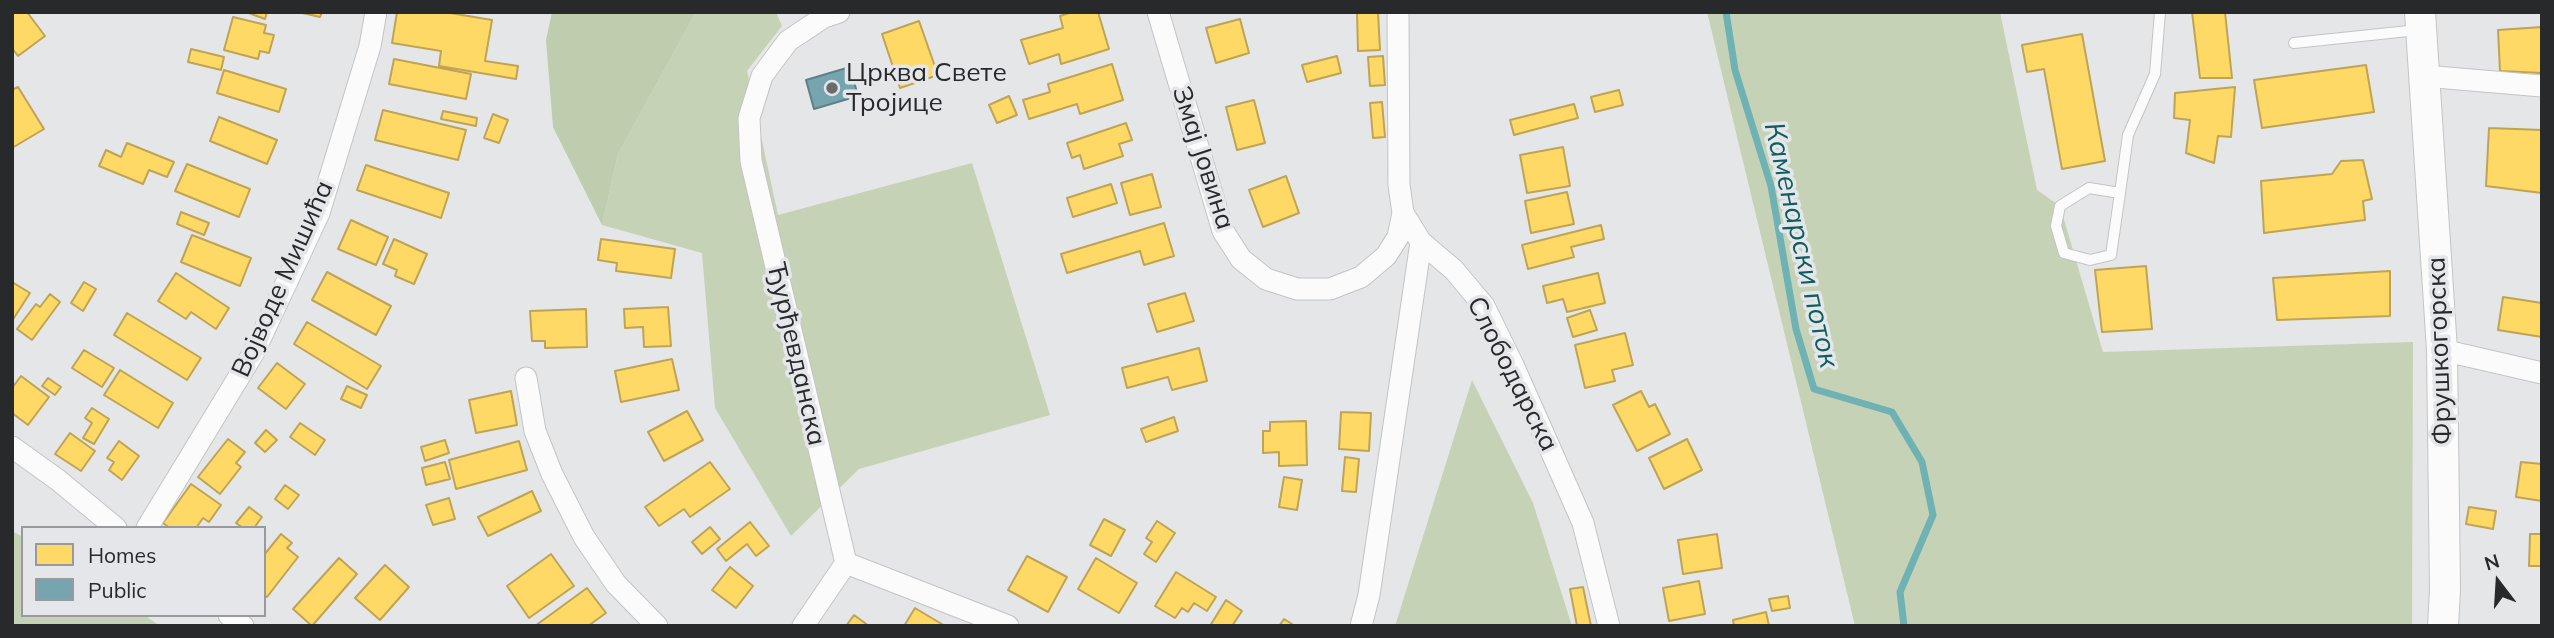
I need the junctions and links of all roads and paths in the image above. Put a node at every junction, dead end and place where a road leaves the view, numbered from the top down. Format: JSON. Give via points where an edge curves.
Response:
{"nodes":[{"id":1,"x":376,"y":12,"type":"edge"},
{"id":2,"x":839,"y":12,"type":"edge"},
{"id":3,"x":1158,"y":12,"type":"edge"},
{"id":4,"x":1398,"y":12,"type":"edge"},
{"id":5,"x":2160,"y":12,"type":"edge"},
{"id":6,"x":2420,"y":21,"type":"edge"},
{"id":7,"x":2294,"y":43,"type":"dead end"},
{"id":8,"x":2424,"y":76,"type":"junction"},
{"id":9,"x":2542,"y":86,"type":"edge"},
{"id":10,"x":2120,"y":193,"type":"junction"},
{"id":11,"x":1403,"y":213,"type":"junction"},
{"id":12,"x":1421,"y":242,"type":"junction"},
{"id":13,"x":2442,"y":350,"type":"junction"},
{"id":14,"x":2542,"y":373,"type":"edge"},
{"id":15,"x":526,"y":378,"type":"dead end"},
{"id":16,"x":12,"y":447,"type":"edge"},
{"id":17,"x":114,"y":526,"type":"edge"},
{"id":18,"x":148,"y":526,"type":"edge"},
{"id":19,"x":846,"y":563,"type":"junction"},
{"id":20,"x":657,"y":626,"type":"edge"},
{"id":21,"x":803,"y":626,"type":"edge"},
{"id":22,"x":1008,"y":626,"type":"edge"},
{"id":23,"x":1361,"y":626,"type":"edge"},
{"id":24,"x":1609,"y":626,"type":"edge"},
{"id":25,"x":2443,"y":626,"type":"edge"}],
"edges":[{"from":1,"to":18,"type":"street","name":"Војводе Мишића","via":[[370,46],[318,213],[254,352]]},
{"from":2,"to":19,"type":"street","name":"Ђурђевданска","via":[[788,41],[762,76],[749,118],[751,161]]},
{"from":3,"to":11,"type":"street","name":"Змај Јовина","via":[[1223,231],[1241,258],[1266,279],[1297,289],[1331,289],[1361,277],[1386,256],[1398,237]]},
{"from":4,"to":11,"type":"street","name":"Слободарска"},
{"from":5,"to":10,"type":"lane","via":[[2155,74],[2128,135]]},
{"from":6,"to":7,"type":"lane"},
{"from":6,"to":8,"type":"street","name":"Фрушкогорска"},
{"from":8,"to":9,"type":"street"},
{"from":8,"to":13,"type":"street","name":"Фрушкогорска"},
{"from":10,"to":10,"type":"lane","via":[[2111,256],[2090,260],[2064,253],[2056,226],[2060,206],[2089,188]]},
{"from":11,"to":12,"type":"street","name":"Слободарска"},
{"from":12,"to":23,"type":"street"},
{"from":12,"to":24,"type":"street","name":"Слободарска","via":[[1484,306],[1513,365],[1583,523]]},
{"from":13,"to":14,"type":"street"},
{"from":13,"to":25,"type":"street","name":"Фрушкогорска"},
{"from":15,"to":20,"type":"street","via":[[535,431],[584,537],[616,584]]},
{"from":16,"to":17,"type":"street"},
{"from":19,"to":21,"type":"street"},
{"from":19,"to":22,"type":"street"}]}
